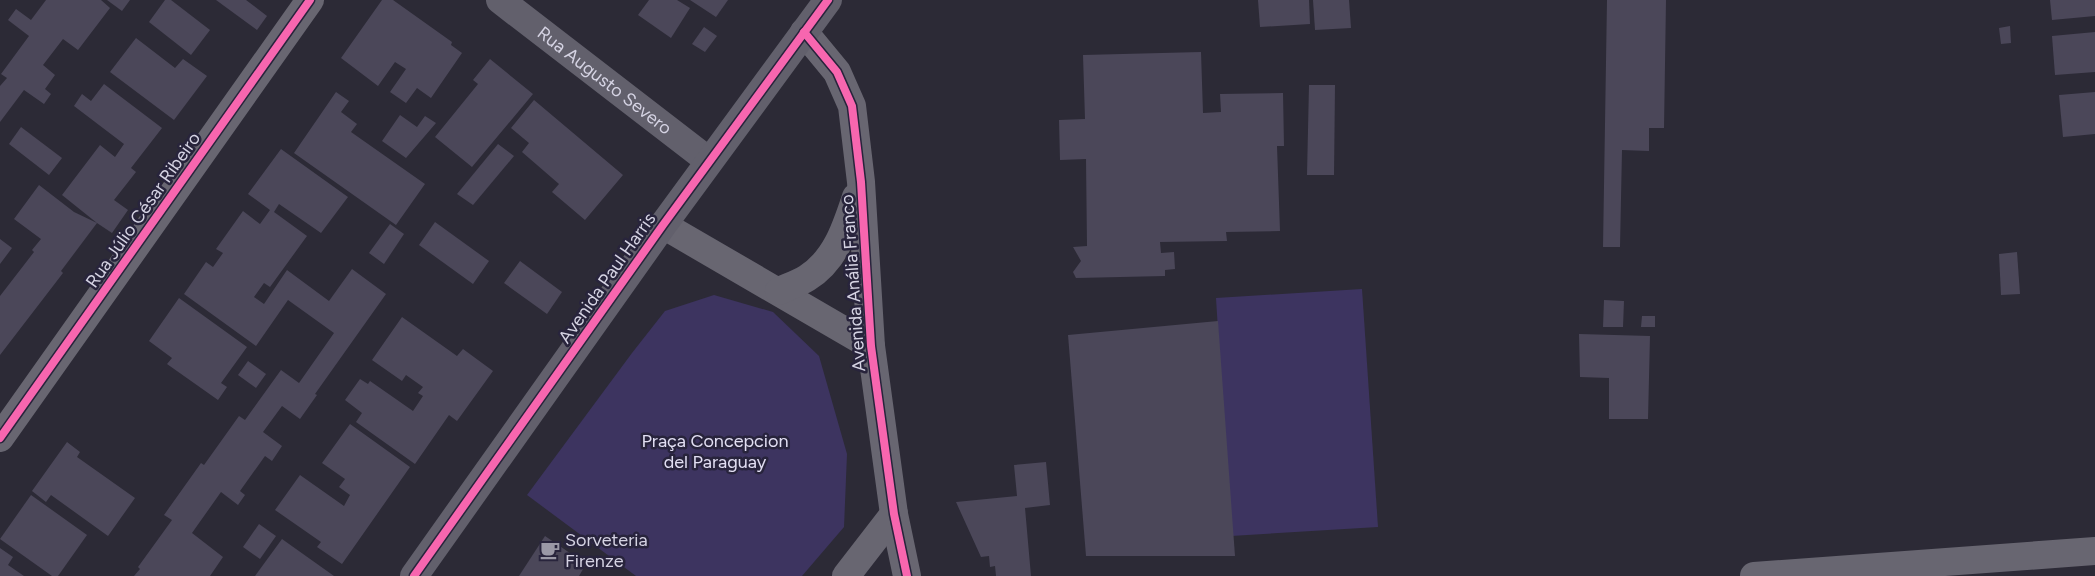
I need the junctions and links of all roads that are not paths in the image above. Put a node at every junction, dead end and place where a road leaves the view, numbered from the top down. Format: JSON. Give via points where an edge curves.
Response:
{"nodes":[{"id":1,"x":310,"y":0,"type":"edge"},
{"id":2,"x":500,"y":0,"type":"edge"},
{"id":3,"x":828,"y":0,"type":"edge"},
{"id":4,"x":804,"y":32,"type":"junction"},
{"id":5,"x":709,"y":161,"type":"junction"},
{"id":6,"x":861,"y":182,"type":"junction"},
{"id":7,"x":663,"y":225,"type":"junction"},
{"id":8,"x":779,"y":291,"type":"junction"},
{"id":9,"x":871,"y":346,"type":"junction"},
{"id":10,"x":0,"y":438,"type":"edge"},
{"id":11,"x":894,"y":514,"type":"junction"},
{"id":12,"x":2095,"y":551,"type":"edge"},
{"id":13,"x":2049,"y":565,"type":"edge"},
{"id":14,"x":414,"y":576,"type":"edge"},
{"id":15,"x":846,"y":576,"type":"edge"},
{"id":16,"x":907,"y":576,"type":"edge"},
{"id":17,"x":1754,"y":576,"type":"edge"}],
"edges":[{"from":1,"to":10,"type":"street","name":"Rua Júlio César Ribeiro"},
{"from":2,"to":5,"type":"street","name":"Rua Augusto Severo"},
{"from":3,"to":4,"type":"street","name":"Avenida Paul Harris"},
{"from":4,"to":5,"type":"street","name":"Avenida Paul Harris"},
{"from":4,"to":6,"type":"street","name":"Avenida Anália Franco","via":[[837,72],[852,106]]},
{"from":5,"to":7,"type":"street","name":"Avenida Paul Harris"},
{"from":6,"to":8,"type":"street","via":[[844,234],[828,260],[808,278]]},
{"from":6,"to":9,"type":"street","name":"Avenida Anália Franco"},
{"from":7,"to":8,"type":"street","name":"Avenida Anália Franco"},
{"from":7,"to":14,"type":"street","name":"Avenida Paul Harris"},
{"from":8,"to":9,"type":"street","name":"Avenida Anália Franco"},
{"from":9,"to":11,"type":"street","name":"Avenida Anália Franco"},
{"from":11,"to":15,"type":"street"},
{"from":11,"to":16,"type":"street","name":"Avenida Anália Franco"},
{"from":12,"to":13,"type":"street"},
{"from":13,"to":17,"type":"street"}]}
